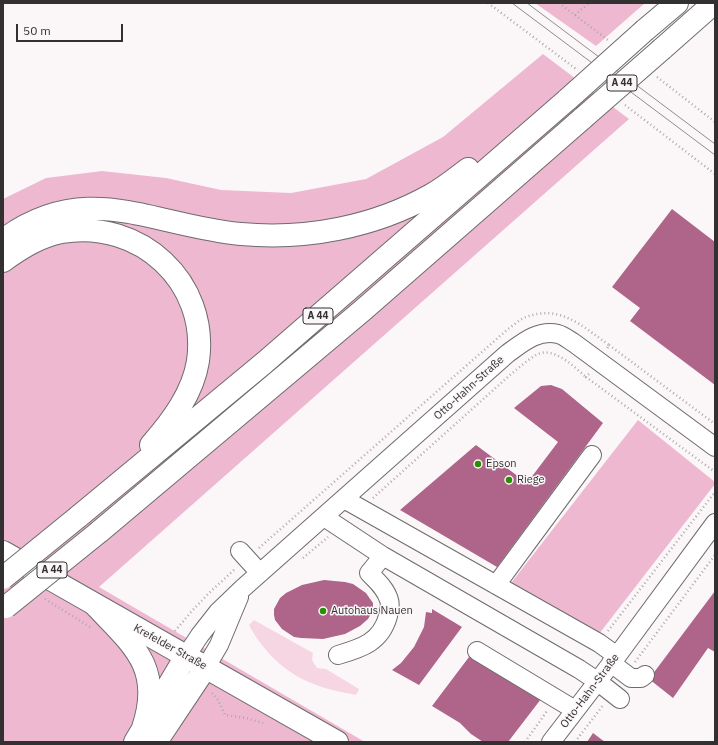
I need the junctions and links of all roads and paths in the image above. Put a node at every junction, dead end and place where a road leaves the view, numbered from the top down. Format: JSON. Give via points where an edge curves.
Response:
{"nodes":[{"id":1,"x":589,"y":3,"type":"edge"},
{"id":2,"x":676,"y":3,"type":"edge"},
{"id":3,"x":714,"y":3,"type":"edge"},
{"id":4,"x":575,"y":15,"type":"dead end"},
{"id":5,"x":561,"y":104,"type":"junction"},
{"id":6,"x":3,"y":240,"type":"edge"},
{"id":7,"x":3,"y":261,"type":"edge"},
{"id":8,"x":609,"y":345,"type":"junction"},
{"id":9,"x":598,"y":361,"type":"junction"},
{"id":10,"x":586,"y":377,"type":"junction"},
{"id":11,"x":715,"y":424,"type":"edge"},
{"id":12,"x":715,"y":447,"type":"edge"},
{"id":13,"x":592,"y":456,"type":"dead end"},
{"id":14,"x":715,"y":472,"type":"edge"},
{"id":15,"x":715,"y":492,"type":"edge"},
{"id":16,"x":344,"y":499,"type":"junction"},
{"id":17,"x":361,"y":508,"type":"junction"},
{"id":18,"x":78,"y":517,"type":"junction"},
{"id":19,"x":324,"y":517,"type":"junction"},
{"id":20,"x":715,"y":523,"type":"edge"},
{"id":21,"x":340,"y":527,"type":"junction"},
{"id":22,"x":3,"y":552,"type":"edge"},
{"id":23,"x":244,"y":554,"type":"junction"},
{"id":24,"x":715,"y":555,"type":"edge"},
{"id":25,"x":383,"y":556,"type":"junction"},
{"id":26,"x":300,"y":560,"type":"dead end"},
{"id":27,"x":260,"y":573,"type":"junction"},
{"id":28,"x":3,"y":578,"type":"edge"},
{"id":29,"x":496,"y":585,"type":"junction"},
{"id":30,"x":243,"y":588,"type":"junction"},
{"id":31,"x":41,"y":596,"type":"dead end"},
{"id":32,"x":95,"y":605,"type":"junction"},
{"id":33,"x":4,"y":609,"type":"edge"},
{"id":34,"x":177,"y":628,"type":"dead end"},
{"id":35,"x":93,"y":630,"type":"dead end"},
{"id":36,"x":599,"y":643,"type":"junction"},
{"id":37,"x":477,"y":651,"type":"dead end"},
{"id":38,"x":338,"y":655,"type":"dead end"},
{"id":39,"x":186,"y":656,"type":"junction"},
{"id":40,"x":614,"y":659,"type":"junction"},
{"id":41,"x":206,"y":667,"type":"junction"},
{"id":42,"x":626,"y":675,"type":"junction"},
{"id":43,"x":644,"y":676,"type":"dead end"},
{"id":44,"x":597,"y":681,"type":"junction"},
{"id":45,"x":616,"y":696,"type":"joint"},
{"id":46,"x":556,"y":699,"type":"junction"},
{"id":47,"x":575,"y":710,"type":"junction"},
{"id":48,"x":144,"y":737,"type":"edge"},
{"id":49,"x":337,"y":742,"type":"edge"},
{"id":50,"x":525,"y":742,"type":"edge"},
{"id":51,"x":551,"y":742,"type":"edge"},
{"id":52,"x":575,"y":742,"type":"edge"}],
"edges":[{"from":1,"to":4,"type":"path"},
{"from":2,"to":5,"type":"main road","number":"A 44","bridge":true},
{"from":3,"to":33,"type":"main road","number":"A 44","bridge":true,"via":[[357,315]]},
{"from":5,"to":6,"type":"main road","via":[[430,195],[397,211],[347,227],[292,236],[257,236],[197,228],[132,212],[89,208],[50,215]]},
{"from":5,"to":18,"type":"main road","number":"A 44","via":[[264,363]]},
{"from":7,"to":18,"type":"main road","via":[[25,246],[61,232],[85,230],[111,233],[144,246],[163,261],[181,283],[194,312],[198,333],[198,361],[184,399],[150,446]]},
{"from":8,"to":9,"type":"path"},
{"from":8,"to":11,"type":"path"},
{"from":8,"to":23,"type":"path","via":[[562,314],[551,312],[525,317]]},
{"from":9,"to":10,"type":"path"},
{"from":9,"to":12,"type":"street","name":"Otto-Hahn-Straße"},
{"from":9,"to":16,"type":"street","name":"Otto-Hahn-Straße","via":[[559,334],[544,333],[528,339],[507,354]]},
{"from":10,"to":14,"type":"path"},
{"from":10,"to":17,"type":"path","via":[[558,355],[539,353],[510,375]]},
{"from":13,"to":29,"type":"street"},
{"from":15,"to":36,"type":"path"},
{"from":16,"to":17,"type":"street"},
{"from":16,"to":19,"type":"street","name":"Otto-Hahn-Straße"},
{"from":17,"to":29,"type":"street"},
{"from":18,"to":28,"type":"main road","number":"A 44","bridge":true},
{"from":19,"to":21,"type":"street"},
{"from":19,"to":27,"type":"street","name":"Otto-Hahn-Straße"},
{"from":20,"to":40,"type":"street","name":"Otto-Hahn-Straße"},
{"from":21,"to":25,"type":"street"},
{"from":21,"to":26,"type":"path"},
{"from":22,"to":32,"type":"main road","name":"Krefelder Straße"},
{"from":23,"to":27,"type":"street"},
{"from":23,"to":34,"type":"path"},
{"from":24,"to":42,"type":"path"},
{"from":25,"to":38,"type":"street","via":[[370,573],[381,585],[390,602],[382,630],[364,646]]},
{"from":25,"to":44,"type":"street"},
{"from":27,"to":30,"type":"street","name":"Otto-Hahn-Straße"},
{"from":29,"to":36,"type":"street"},
{"from":30,"to":39,"type":"street","name":"Otto-Hahn-Straße","via":[[218,612]]},
{"from":30,"to":41,"type":"street","name":"Otto-Hahn-Straße","via":[[219,645]]},
{"from":31,"to":35,"type":"path"},
{"from":32,"to":39,"type":"main road","name":"Krefelder Straße"},
{"from":32,"to":48,"type":"main road","via":[[134,647],[146,668],[150,696]]},
{"from":36,"to":40,"type":"street"},
{"from":37,"to":46,"type":"street"},
{"from":39,"to":41,"type":"main road","name":"Krefelder Straße"},
{"from":39,"to":48,"type":"main road"},
{"from":40,"to":42,"type":"street"},
{"from":40,"to":44,"type":"street","name":"Otto-Hahn-Straße"},
{"from":41,"to":48,"type":"main road"},
{"from":41,"to":49,"type":"main road","name":"Krefelder Straße"},
{"from":42,"to":43,"type":"street","via":[[637,679]]},
{"from":44,"to":45,"type":"street"},
{"from":44,"to":47,"type":"street","name":"Otto-Hahn-Straße"},
{"from":45,"to":52,"type":"path"},
{"from":46,"to":47,"type":"street"},
{"from":46,"to":50,"type":"path"},
{"from":47,"to":51,"type":"street","name":"Otto-Hahn-Straße"}]}
